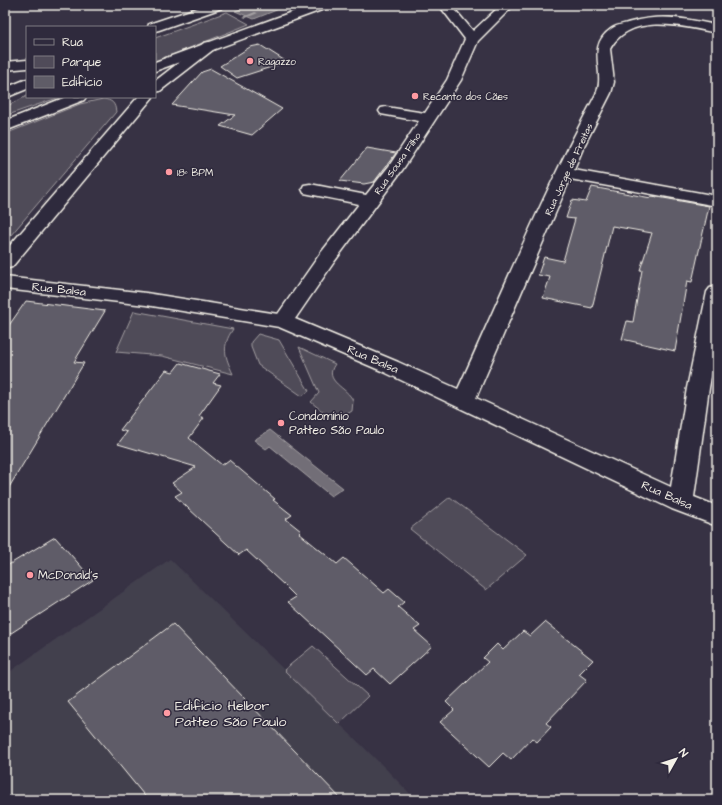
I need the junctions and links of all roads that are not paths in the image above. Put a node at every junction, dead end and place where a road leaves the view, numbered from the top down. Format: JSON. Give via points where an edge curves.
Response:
{"nodes":[{"id":1,"x":218,"y":5,"type":"edge"},
{"id":2,"x":323,"y":5,"type":"edge"},
{"id":3,"x":445,"y":5,"type":"edge"},
{"id":4,"x":508,"y":5,"type":"edge"},
{"id":5,"x":156,"y":26,"type":"edge"},
{"id":6,"x":717,"y":29,"type":"edge"},
{"id":7,"x":472,"y":39,"type":"junction"},
{"id":8,"x":209,"y":46,"type":"junction"},
{"id":9,"x":26,"y":64,"type":"edge"},
{"id":10,"x":5,"y":66,"type":"edge"},
{"id":11,"x":156,"y":67,"type":"edge"},
{"id":12,"x":26,"y":84,"type":"edge"},
{"id":13,"x":156,"y":87,"type":"edge"},
{"id":14,"x":5,"y":94,"type":"edge"},
{"id":15,"x":76,"y":98,"type":"edge"},
{"id":16,"x":145,"y":98,"type":"edge"},
{"id":17,"x":386,"y":111,"type":"dead end"},
{"id":18,"x":428,"y":118,"type":"junction"},
{"id":19,"x":5,"y":126,"type":"edge"},
{"id":20,"x":566,"y":173,"type":"junction"},
{"id":21,"x":310,"y":188,"type":"dead end"},
{"id":22,"x":370,"y":201,"type":"junction"},
{"id":23,"x":717,"y":201,"type":"edge"},
{"id":24,"x":5,"y":263,"type":"edge"},
{"id":25,"x":5,"y":283,"type":"edge"},
{"id":26,"x":716,"y":300,"type":"edge"},
{"id":27,"x":283,"y":321,"type":"junction"},
{"id":28,"x":464,"y":401,"type":"junction"},
{"id":29,"x":681,"y":502,"type":"junction"},
{"id":30,"x":717,"y":516,"type":"edge"}],
"edges":[{"from":1,"to":5,"type":"main road"},
{"from":2,"to":8,"type":"main road"},
{"from":3,"to":7,"type":"main road"},
{"from":4,"to":7,"type":"main road","name":"Rua Sousa Filho"},
{"from":6,"to":20,"type":"main road","name":"Rua Jorge de Freitas","via":[[692,23],[663,21],[638,23],[615,32],[603,49],[607,82],[604,92],[576,146]]},
{"from":7,"to":18,"type":"main road","name":"Rua Sousa Filho","via":[[454,80]]},
{"from":8,"to":11,"type":"main road"},
{"from":8,"to":13,"type":"main road"},
{"from":9,"to":10,"type":"main road"},
{"from":12,"to":14,"type":"main road"},
{"from":15,"to":19,"type":"main road"},
{"from":16,"to":24,"type":"main road"},
{"from":17,"to":18,"type":"main road"},
{"from":18,"to":22,"type":"main road","name":"Rua Sousa Filho","via":[[395,169]]},
{"from":20,"to":23,"type":"main road"},
{"from":20,"to":28,"type":"main road","name":"Rua Jorge de Freitas"},
{"from":21,"to":22,"type":"main road"},
{"from":22,"to":27,"type":"main road","name":"Rua Sousa Filho"},
{"from":25,"to":27,"type":"main road","name":"Rua Balsa","via":[[146,298]]},
{"from":26,"to":29,"type":"main road","via":[[698,388]]},
{"from":27,"to":28,"type":"main road","name":"Rua Balsa"},
{"from":28,"to":29,"type":"main road","name":"Rua Balsa"},
{"from":29,"to":30,"type":"main road","name":"Rua Balsa"}]}
